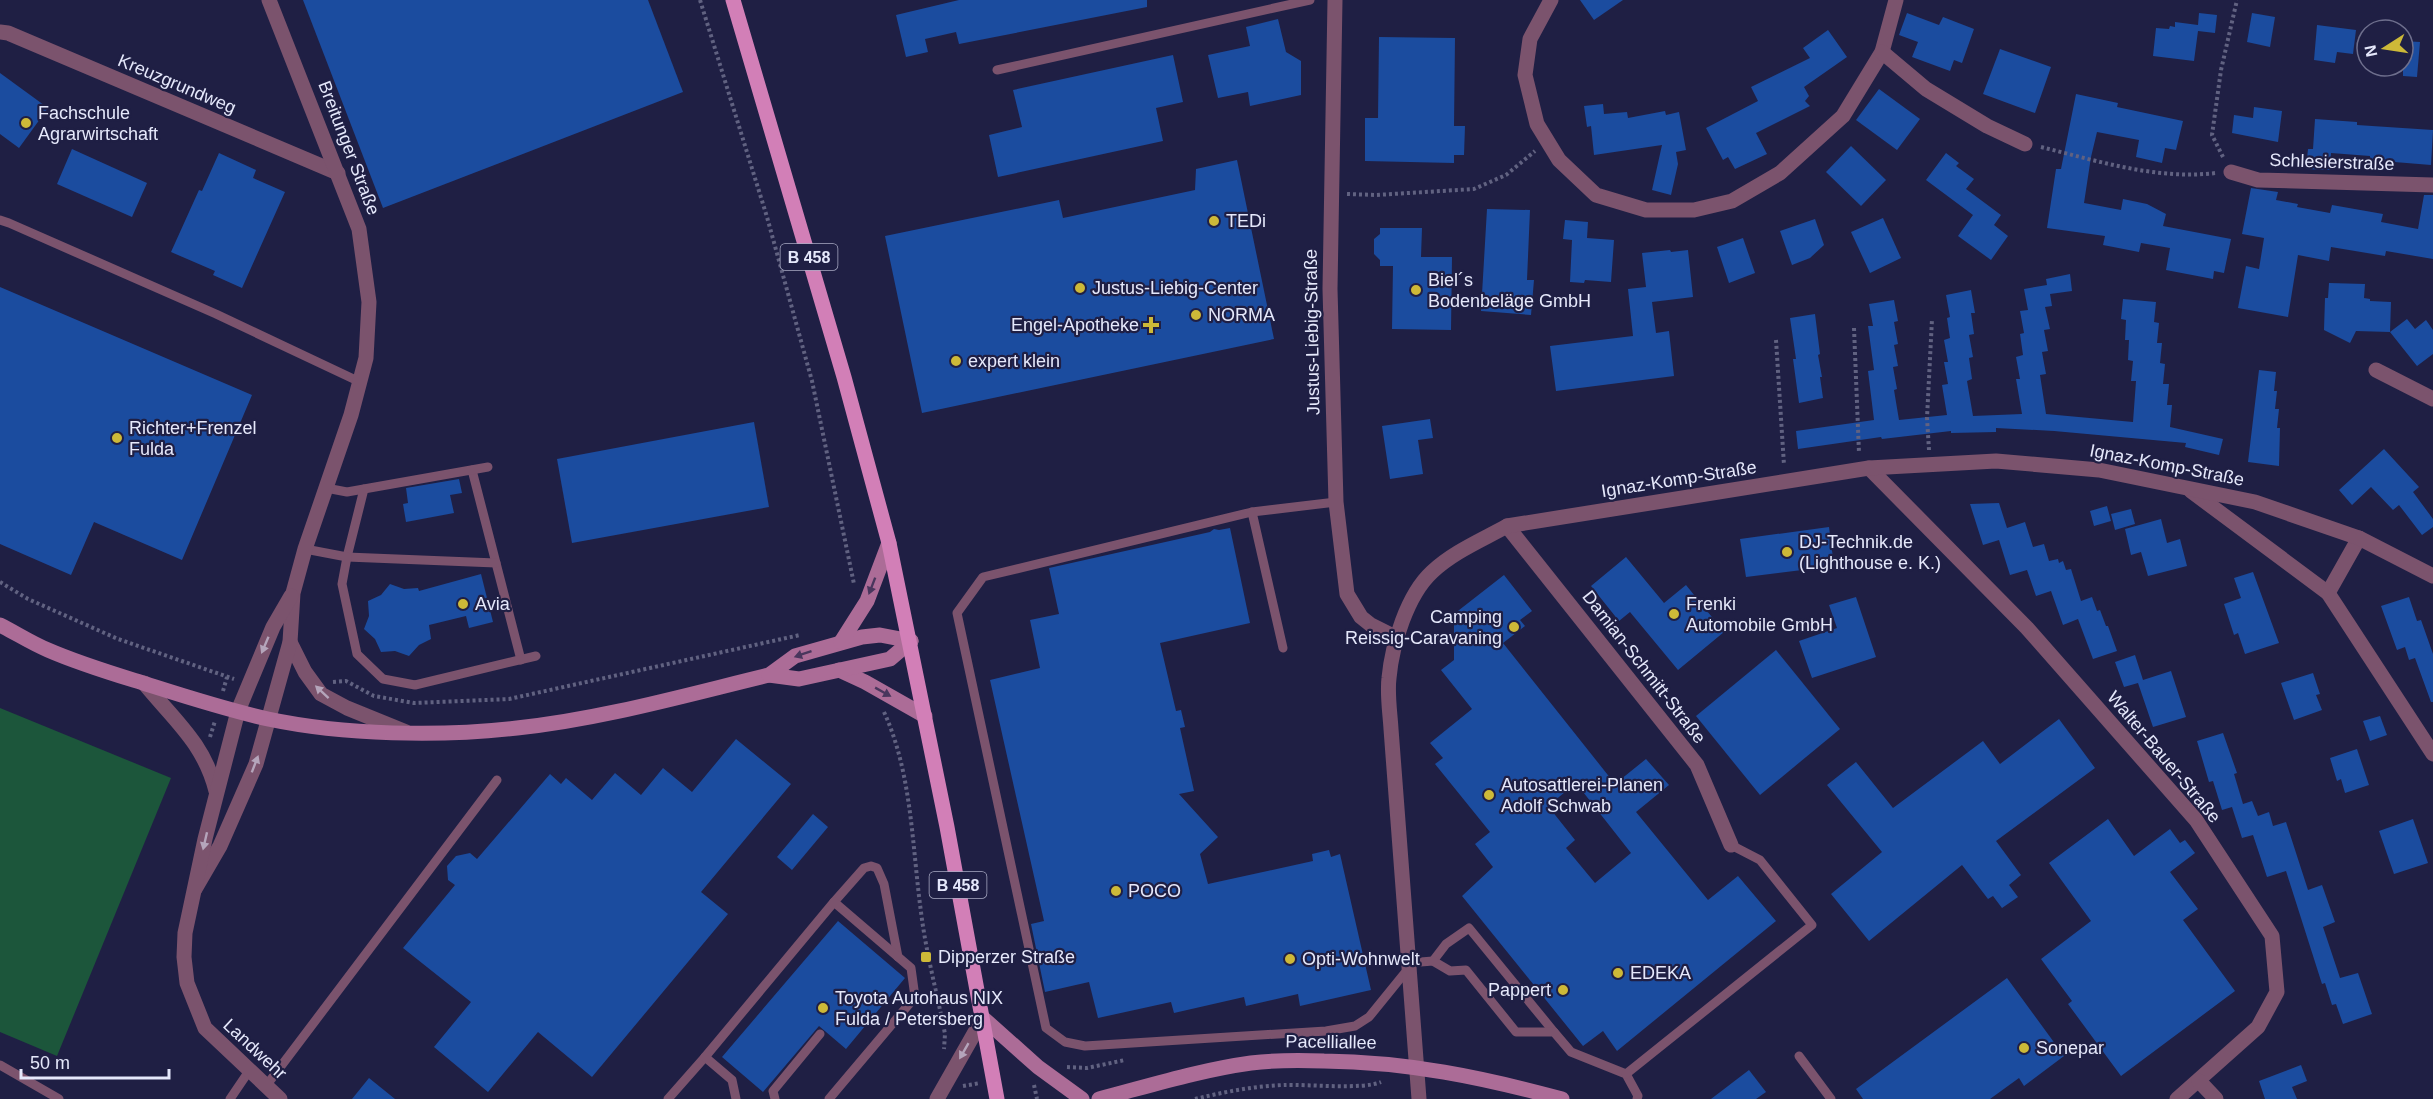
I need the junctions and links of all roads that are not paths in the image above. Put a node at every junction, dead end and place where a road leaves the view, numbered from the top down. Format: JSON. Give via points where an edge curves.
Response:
{"nodes":[{"id":1,"x":269,"y":0,"type":"edge"},
{"id":2,"x":734,"y":0,"type":"edge"},
{"id":3,"x":1310,"y":0,"type":"edge"},
{"id":4,"x":1335,"y":0,"type":"edge"},
{"id":5,"x":1551,"y":0,"type":"edge"},
{"id":6,"x":1896,"y":0,"type":"edge"},
{"id":7,"x":0,"y":32,"type":"edge"},
{"id":8,"x":1882,"y":52,"type":"junction"},
{"id":9,"x":997,"y":70,"type":"dead end"},
{"id":10,"x":2025,"y":144,"type":"road end"},
{"id":11,"x":2231,"y":172,"type":"road end"},
{"id":12,"x":338,"y":173,"type":"junction"},
{"id":13,"x":2433,"y":185,"type":"edge"},
{"id":14,"x":0,"y":220,"type":"edge"},
{"id":15,"x":2376,"y":370,"type":"dead end"},
{"id":16,"x":360,"y":382,"type":"junction"},
{"id":17,"x":2433,"y":399,"type":"edge"},
{"id":18,"x":488,"y":467,"type":"dead end"},
{"id":19,"x":1864,"y":469,"type":"junction"},
{"id":20,"x":472,"y":470,"type":"junction"},
{"id":21,"x":326,"y":488,"type":"junction"},
{"id":22,"x":2187,"y":488,"type":"junction"},
{"id":23,"x":364,"y":489,"type":"junction"},
{"id":24,"x":1336,"y":502,"type":"junction"},
{"id":25,"x":1252,"y":512,"type":"junction"},
{"id":26,"x":1507,"y":526,"type":"junction"},
{"id":27,"x":2360,"y":538,"type":"junction"},
{"id":28,"x":889,"y":543,"type":"junction"},
{"id":29,"x":305,"y":549,"type":"junction"},
{"id":30,"x":347,"y":557,"type":"junction"},
{"id":31,"x":496,"y":563,"type":"junction"},
{"id":32,"x":2433,"y":576,"type":"edge"},
{"id":33,"x":293,"y":593,"type":"junction"},
{"id":34,"x":2328,"y":593,"type":"junction"},
{"id":35,"x":0,"y":625,"type":"edge"},
{"id":36,"x":1396,"y":638,"type":"junction"},
{"id":37,"x":911,"y":641,"type":"junction"},
{"id":38,"x":290,"y":642,"type":"junction"},
{"id":39,"x":841,"y":642,"type":"junction"},
{"id":40,"x":1283,"y":648,"type":"dead end"},
{"id":41,"x":536,"y":656,"type":"dead end"},
{"id":42,"x":520,"y":660,"type":"junction"},
{"id":43,"x":839,"y":670,"type":"junction"},
{"id":44,"x":769,"y":675,"type":"junction"},
{"id":45,"x":144,"y":683,"type":"junction"},
{"id":46,"x":238,"y":711,"type":"junction"},
{"id":47,"x":926,"y":716,"type":"junction"},
{"id":48,"x":269,"y":719,"type":"junction"},
{"id":49,"x":406,"y":732,"type":"junction"},
{"id":50,"x":2433,"y":754,"type":"edge"},
{"id":51,"x":497,"y":780,"type":"dead end"},
{"id":52,"x":218,"y":794,"type":"junction"},
{"id":53,"x":1731,"y":845,"type":"joint"},
{"id":54,"x":195,"y":889,"type":"junction"},
{"id":55,"x":834,"y":902,"type":"junction"},
{"id":56,"x":898,"y":957,"type":"junction"},
{"id":57,"x":1433,"y":961,"type":"junction"},
{"id":58,"x":1408,"y":966,"type":"junction"},
{"id":59,"x":983,"y":1018,"type":"junction"},
{"id":60,"x":1554,"y":1032,"type":"junction"},
{"id":61,"x":820,"y":1034,"type":"dead end"},
{"id":62,"x":705,"y":1056,"type":"junction"},
{"id":63,"x":1799,"y":1056,"type":"dead end"},
{"id":64,"x":0,"y":1065,"type":"edge"},
{"id":65,"x":1416,"y":1067,"type":"junction"},
{"id":66,"x":249,"y":1071,"type":"junction"},
{"id":67,"x":1626,"y":1074,"type":"junction"},
{"id":68,"x":2199,"y":1081,"type":"junction"},
{"id":69,"x":266,"y":1086,"type":"junction"},
{"id":70,"x":59,"y":1099,"type":"edge"},
{"id":71,"x":230,"y":1099,"type":"edge"},
{"id":72,"x":280,"y":1099,"type":"edge"},
{"id":73,"x":668,"y":1099,"type":"edge"},
{"id":74,"x":736,"y":1099,"type":"edge"},
{"id":75,"x":775,"y":1099,"type":"edge"},
{"id":76,"x":829,"y":1099,"type":"edge"},
{"id":77,"x":937,"y":1099,"type":"edge"},
{"id":78,"x":997,"y":1099,"type":"edge"},
{"id":79,"x":1082,"y":1099,"type":"edge"},
{"id":80,"x":1099,"y":1099,"type":"edge"},
{"id":81,"x":1419,"y":1099,"type":"edge"},
{"id":82,"x":1562,"y":1099,"type":"edge"},
{"id":83,"x":1637,"y":1099,"type":"edge"},
{"id":84,"x":1831,"y":1099,"type":"edge"},
{"id":85,"x":2177,"y":1099,"type":"edge"},
{"id":86,"x":2216,"y":1099,"type":"edge"}],
"edges":[{"from":1,"to":12,"type":"street","name":"Breitunger Straße"},
{"from":2,"to":28,"type":"main road","number":"B 458"},
{"from":3,"to":9,"type":"lane"},
{"from":4,"to":24,"type":"street","name":"Justus-Liebig-Straße","via":[[1330,289]]},
{"from":5,"to":8,"type":"street","via":[[1530,39],[1525,75],[1537,124],[1559,160],[1596,195],[1647,210],[1694,210],[1732,201],[1780,173],[1843,116]]},
{"from":6,"to":8,"type":"street"},
{"from":7,"to":12,"type":"street","name":"Kreuzgrundweg"},
{"from":8,"to":10,"type":"street","via":[[1926,89]]},
{"from":11,"to":13,"type":"street","name":"Schlesierstraße","via":[[2258,180]]},
{"from":12,"to":16,"type":"street","name":"Breitunger Straße","via":[[359,229],[369,302],[366,358]]},
{"from":14,"to":16,"type":"lane"},
{"from":15,"to":17,"type":"street"},
{"from":16,"to":21,"type":"street","name":"Breitunger Straße"},
{"from":18,"to":20,"type":"lane"},
{"from":19,"to":22,"type":"street","name":"Ignaz-Komp-Straße","via":[[1996,461],[2099,470]]},
{"from":19,"to":26,"type":"street","name":"Ignaz-Komp-Straße"},
{"from":19,"to":68,"type":"street","name":"Walter-Bauer-Straße","via":[[2027,628],[2196,820],[2272,936],[2277,992],[2258,1028]]},
{"from":20,"to":23,"type":"lane"},
{"from":20,"to":31,"type":"lane"},
{"from":21,"to":23,"type":"lane","via":[[347,492]]},
{"from":21,"to":29,"type":"street","name":"Breitunger Straße"},
{"from":22,"to":27,"type":"street","name":"Ignaz-Komp-Straße","via":[[2255,502]]},
{"from":22,"to":34,"type":"street"},
{"from":23,"to":30,"type":"lane"},
{"from":24,"to":25,"type":"lane"},
{"from":24,"to":36,"type":"street","name":"Justus-Liebig-Straße","via":[[1347,594],[1361,617]]},
{"from":25,"to":40,"type":"lane"},
{"from":25,"to":58,"type":"lane","via":[[983,577],[957,613],[1046,1028],[1065,1042],[1085,1046],[1326,1031],[1355,1026],[1370,1017]]},
{"from":26,"to":36,"type":"street","name":"Ignaz-Komp-Straße","via":[[1431,572],[1414,595]]},
{"from":26,"to":53,"type":"street","name":"Damian-Schmitt-Straße","via":[[1697,765]]},
{"from":27,"to":32,"type":"street","name":"Ignaz-Komp-Straße"},
{"from":27,"to":34,"type":"street"},
{"from":28,"to":37,"type":"main road","number":"B 458"},
{"from":28,"to":39,"type":"main road","one_way":true,"via":[[867,601]]},
{"from":29,"to":30,"type":"lane"},
{"from":29,"to":33,"type":"street","name":"Breitunger Straße"},
{"from":30,"to":31,"type":"lane"},
{"from":30,"to":42,"type":"lane","via":[[342,584],[357,654],[383,679],[414,685]]},
{"from":31,"to":42,"type":"lane"},
{"from":33,"to":38,"type":"street","name":"Breitunger Straße"},
{"from":33,"to":46,"type":"street","name":"Breitunger Straße","one_way":true,"via":[[273,627]]},
{"from":34,"to":50,"type":"street"},
{"from":35,"to":45,"type":"main road","via":[[47,650]]},
{"from":36,"to":58,"type":"street","name":"Ignaz-Komp-Straße","via":[[1389,681]]},
{"from":37,"to":39,"type":"main road","via":[[880,635]]},
{"from":37,"to":43,"type":"main road","via":[[890,659]]},
{"from":37,"to":47,"type":"main road","number":"B 458"},
{"from":38,"to":48,"type":"street","name":"Breitunger Straße"},
{"from":49,"to":38,"type":"street","one_way":true,"via":[[321,694]]},
{"from":39,"to":44,"type":"main road","one_way":true,"via":[[795,656]]},
{"from":41,"to":42,"type":"lane"},
{"from":43,"to":44,"type":"main road","via":[[799,679]]},
{"from":43,"to":47,"type":"main road","one_way":true},
{"from":44,"to":49,"type":"main road","via":[[572,720],[464,732]]},
{"from":45,"to":46,"type":"main road"},
{"from":45,"to":52,"type":"street","via":[[201,750]]},
{"from":46,"to":48,"type":"main road"},
{"from":46,"to":52,"type":"street","name":"Landwehr"},
{"from":47,"to":59,"type":"main road","number":"B 458"},
{"from":48,"to":49,"type":"main road"},
{"from":54,"to":48,"type":"street","name":"Landwehr","one_way":true,"via":[[220,846],[256,764]]},
{"from":51,"to":69,"type":"lane"},
{"from":52,"to":54,"type":"street","name":"Landwehr","one_way":true},
{"from":53,"to":67,"type":"lane","via":[[1760,860],[1812,925]]},
{"from":54,"to":66,"type":"street","name":"Landwehr","via":[[185,933],[187,983],[205,1028]]},
{"from":55,"to":56,"type":"lane"},
{"from":55,"to":56,"type":"lane","via":[[864,868],[877,868],[884,884]]},
{"from":55,"to":62,"type":"lane"},
{"from":56,"to":76,"type":"lane","via":[[911,968],[915,997]]},
{"from":57,"to":58,"type":"lane"},
{"from":57,"to":60,"type":"lane","via":[[1450,971],[1466,970],[1516,1032]]},
{"from":57,"to":60,"type":"lane","via":[[1446,944],[1469,928]]},
{"from":58,"to":65,"type":"street","name":"Ignaz-Komp-Straße"},
{"from":59,"to":77,"type":"street","one_way":true},
{"from":59,"to":78,"type":"main road","number":"B 458"},
{"from":59,"to":79,"type":"main road","via":[[1038,1067]]},
{"from":60,"to":67,"type":"lane","via":[[1571,1052]]},
{"from":61,"to":75,"type":"lane","via":[[773,1091]]},
{"from":62,"to":73,"type":"lane"},
{"from":62,"to":74,"type":"lane","via":[[732,1080]]},
{"from":63,"to":84,"type":"lane"},
{"from":64,"to":70,"type":"lane"},
{"from":65,"to":80,"type":"main road","name":"Pacelliallee","via":[[1371,1062],[1251,1063]]},
{"from":65,"to":81,"type":"street","name":"Ignaz-Komp-Straße"},
{"from":65,"to":82,"type":"main road","name":"Pacelliallee","via":[[1491,1080]]},
{"from":66,"to":69,"type":"street","name":"Landwehr"},
{"from":66,"to":71,"type":"lane"},
{"from":67,"to":83,"type":"lane"},
{"from":68,"to":85,"type":"street","name":"Walter-Bauer-Straße"},
{"from":68,"to":86,"type":"street"},
{"from":69,"to":72,"type":"street","name":"Landwehr"}]}
